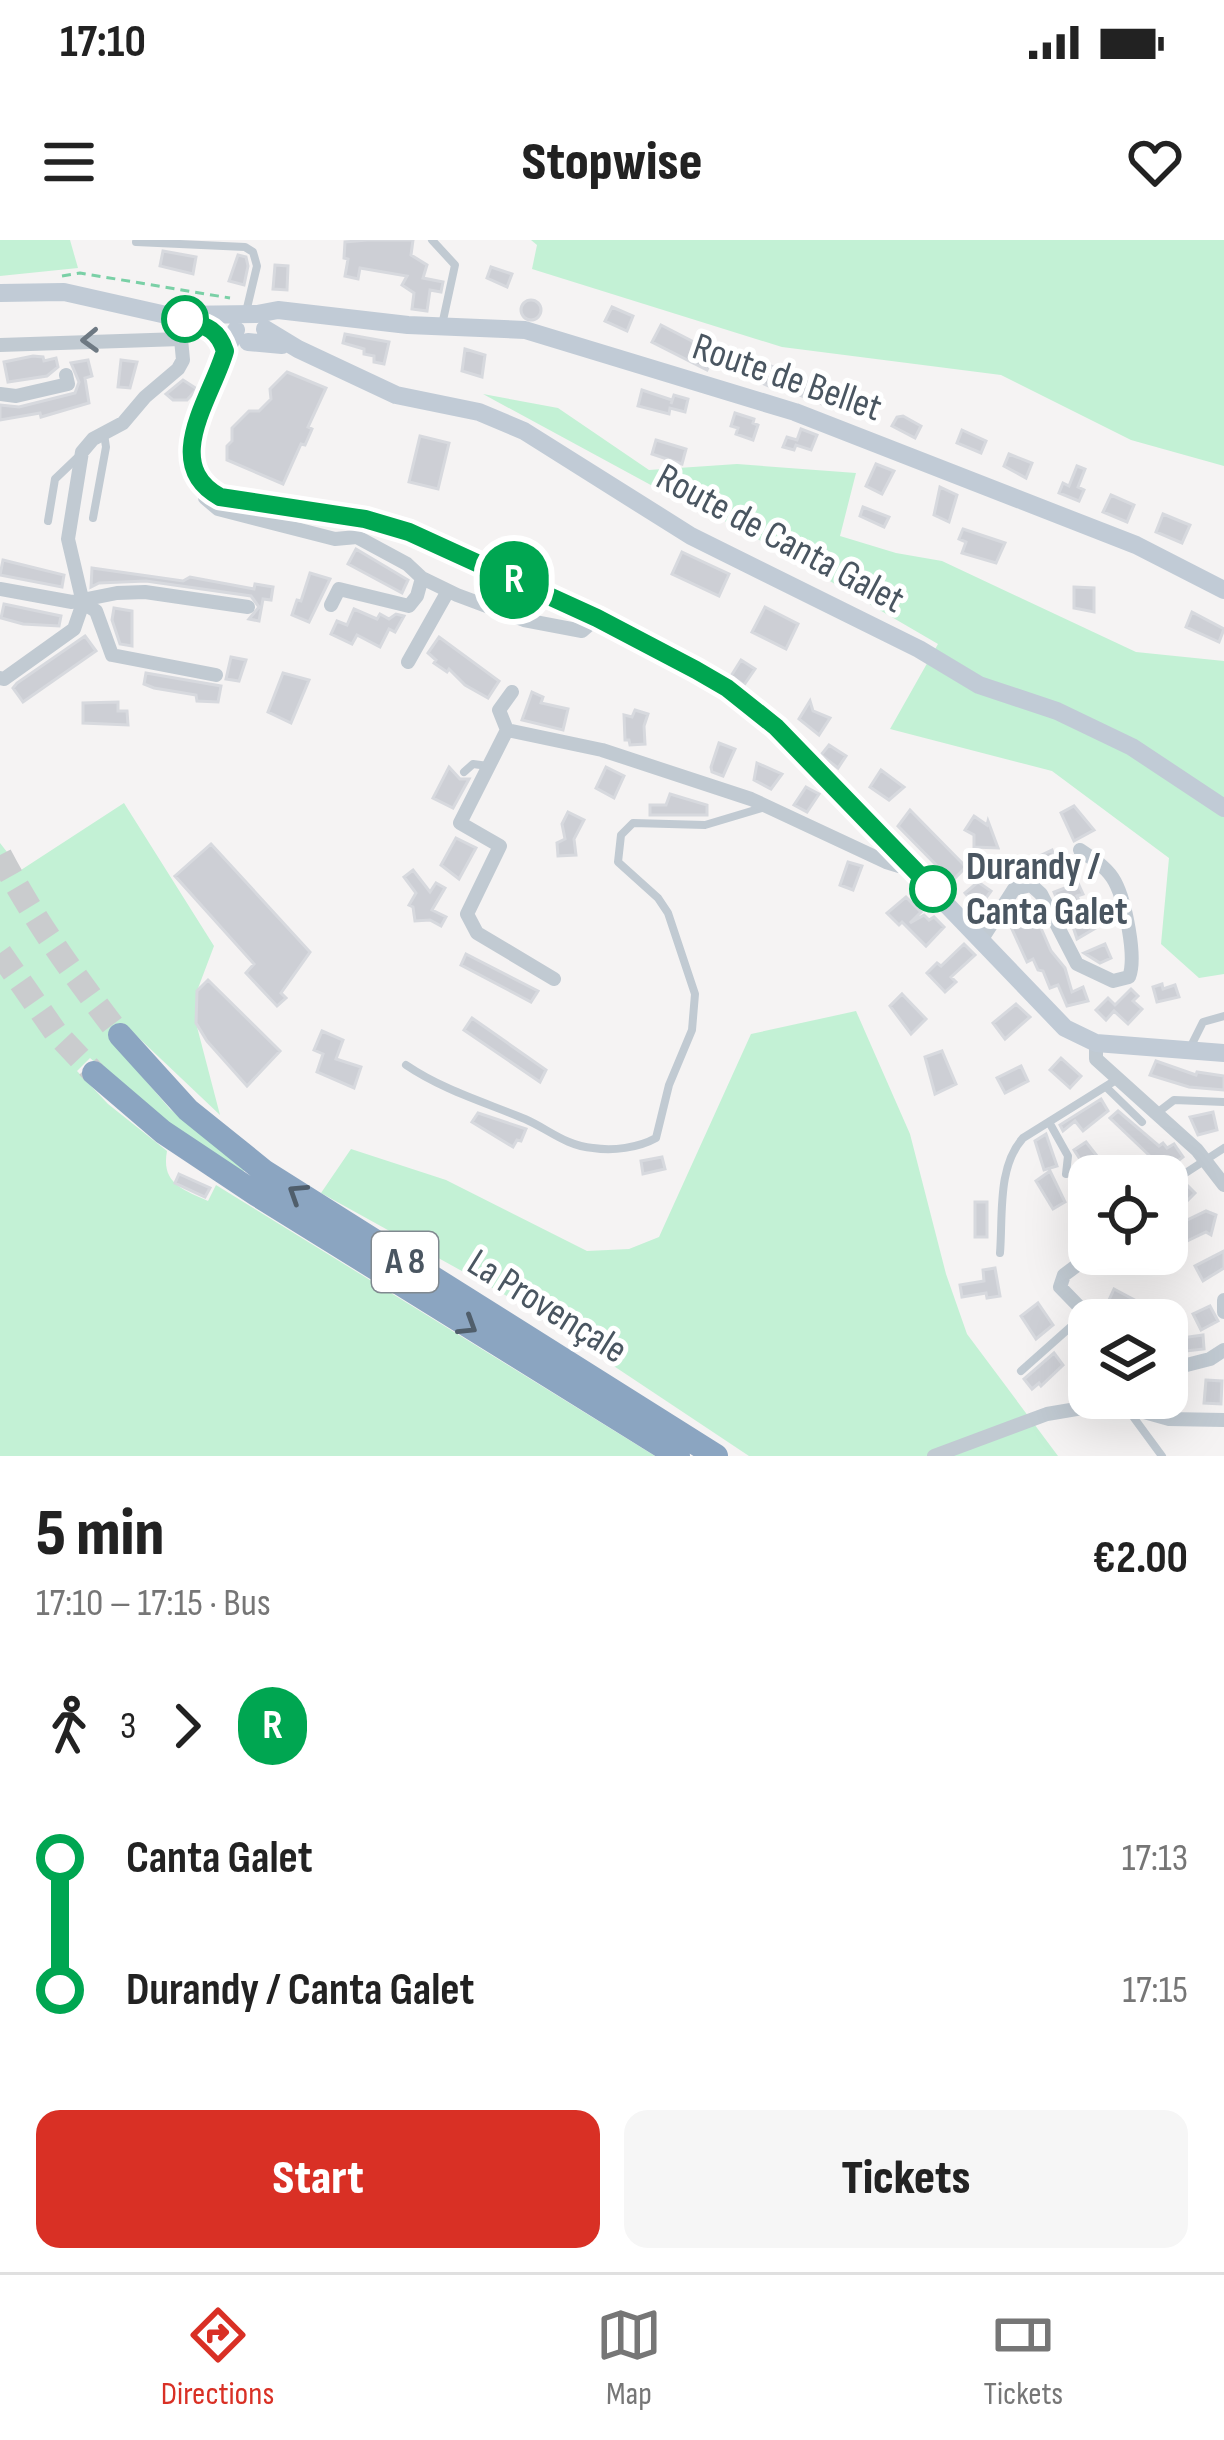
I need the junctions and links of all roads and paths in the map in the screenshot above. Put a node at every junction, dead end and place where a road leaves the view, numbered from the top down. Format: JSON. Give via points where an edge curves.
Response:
{"nodes":[{"id":1,"x":432,"y":240,"type":"edge"},
{"id":2,"x":136,"y":242,"type":"edge"},
{"id":3,"x":60,"y":277,"type":"dead end"},
{"id":4,"x":0,"y":293,"type":"edge"},
{"id":5,"x":174,"y":315,"type":"junction"},
{"id":6,"x":202,"y":324,"type":"junction"},
{"id":7,"x":250,"y":326,"type":"junction"},
{"id":8,"x":442,"y":326,"type":"junction"},
{"id":9,"x":181,"y":339,"type":"junction"},
{"id":10,"x":0,"y":345,"type":"edge"},
{"id":11,"x":225,"y":351,"type":"junction"},
{"id":12,"x":66,"y":375,"type":"dead end"},
{"id":13,"x":215,"y":384,"type":"junction"},
{"id":14,"x":0,"y":394,"type":"edge"},
{"id":15,"x":104,"y":433,"type":"junction"},
{"id":16,"x":82,"y":452,"type":"junction"},
{"id":17,"x":205,"y":487,"type":"junction"},
{"id":18,"x":93,"y":518,"type":"dead end"},
{"id":19,"x":48,"y":521,"type":"dead end"},
{"id":20,"x":422,"y":578,"type":"junction"},
{"id":21,"x":0,"y":589,"type":"edge"},
{"id":22,"x":1224,"y":590,"type":"edge"},
{"id":23,"x":448,"y":591,"type":"junction"},
{"id":24,"x":83,"y":603,"type":"junction"},
{"id":25,"x":332,"y":604,"type":"dead end"},
{"id":26,"x":248,"y":607,"type":"dead end"},
{"id":27,"x":597,"y":618,"type":"junction"},
{"id":28,"x":408,"y":662,"type":"dead end"},
{"id":29,"x":216,"y":674,"type":"dead end"},
{"id":30,"x":0,"y":678,"type":"edge"},
{"id":31,"x":512,"y":692,"type":"dead end"},
{"id":32,"x":507,"y":730,"type":"junction"},
{"id":33,"x":488,"y":766,"type":"junction"},
{"id":34,"x":464,"y":772,"type":"dead end"},
{"id":35,"x":767,"y":807,"type":"junction"},
{"id":36,"x":1224,"y":808,"type":"edge"},
{"id":37,"x":1080,"y":850,"type":"dead end"},
{"id":38,"x":908,"y":864,"type":"junction"},
{"id":39,"x":982,"y":939,"type":"junction"},
{"id":40,"x":554,"y":979,"type":"dead end"},
{"id":41,"x":1224,"y":1016,"type":"edge"},
{"id":42,"x":121,"y":1035,"type":"tunnel mouth"},
{"id":43,"x":1096,"y":1043,"type":"junction"},
{"id":44,"x":1190,"y":1048,"type":"junction"},
{"id":45,"x":1224,"y":1053,"type":"edge"},
{"id":46,"x":406,"y":1065,"type":"dead end"},
{"id":47,"x":94,"y":1073,"type":"tunnel mouth"},
{"id":48,"x":1112,"y":1083,"type":"junction"},
{"id":49,"x":1224,"y":1102,"type":"edge"},
{"id":50,"x":1149,"y":1118,"type":"junction"},
{"id":51,"x":1049,"y":1122,"type":"junction"},
{"id":52,"x":1224,"y":1148,"type":"edge"},
{"id":53,"x":1204,"y":1159,"type":"junction"},
{"id":54,"x":1188,"y":1170,"type":"edge"},
{"id":55,"x":1066,"y":1174,"type":"dead end"},
{"id":56,"x":1224,"y":1185,"type":"edge"},
{"id":57,"x":1000,"y":1253,"type":"dead end"},
{"id":58,"x":1068,"y":1272,"type":"edge"},
{"id":59,"x":1072,"y":1299,"type":"edge"},
{"id":60,"x":1224,"y":1300,"type":"edge"},
{"id":61,"x":1224,"y":1312,"type":"edge"},
{"id":62,"x":1068,"y":1334,"type":"edge"},
{"id":63,"x":1224,"y":1350,"type":"edge"},
{"id":64,"x":1188,"y":1365,"type":"edge"},
{"id":65,"x":1021,"y":1371,"type":"dead end"},
{"id":66,"x":1068,"y":1408,"type":"edge"},
{"id":67,"x":1135,"y":1419,"type":"edge"},
{"id":68,"x":1169,"y":1419,"type":"edge"},
{"id":69,"x":1224,"y":1420,"type":"edge"},
{"id":70,"x":678,"y":1456,"type":"edge"},
{"id":71,"x":716,"y":1456,"type":"edge"},
{"id":72,"x":934,"y":1456,"type":"edge"},
{"id":73,"x":1162,"y":1456,"type":"edge"}],
"edges":[{"from":1,"to":8,"type":"lane","via":[[455,265]]},
{"from":2,"to":7,"type":"lane","via":[[253,252]]},
{"from":3,"to":7,"type":"path","via":[[80,273],[238,300]]},
{"from":4,"to":5,"type":"street","via":[[64,292]]},
{"from":5,"to":6,"type":"street"},
{"from":5,"to":7,"type":"street"},
{"from":6,"to":7,"type":"street"},
{"from":6,"to":9,"type":"street"},
{"from":6,"to":11,"type":"street"},
{"from":7,"to":8,"type":"street","name":"Route de Bellet","via":[[278,310]]},
{"from":7,"to":11,"type":"street"},
{"from":7,"to":13,"type":"street"},
{"from":7,"to":36,"type":"street","name":"Route de Canta Galet","via":[[396,395],[479,412],[524,431],[692,536],[979,685],[1132,747]]},
{"from":8,"to":22,"type":"street","name":"Route de Bellet","via":[[525,330],[771,404],[1136,545]]},
{"from":9,"to":10,"type":"street","one_way":true},
{"from":9,"to":15,"type":"street","via":[[185,361]]},
{"from":11,"to":13,"type":"street"},
{"from":12,"to":14,"type":"street","via":[[68,384]]},
{"from":13,"to":17,"type":"street","via":[[191,442]]},
{"from":15,"to":16,"type":"street"},
{"from":15,"to":18,"type":"lane"},
{"from":16,"to":19,"type":"lane","via":[[55,479]]},
{"from":16,"to":24,"type":"street","via":[[68,539]]},
{"from":17,"to":20,"type":"street","via":[[218,509],[335,539],[357,537]]},
{"from":17,"to":27,"type":"street","via":[[220,497],[384,524]]},
{"from":20,"to":23,"type":"street"},
{"from":20,"to":25,"type":"street","via":[[409,606],[339,589]]},
{"from":21,"to":24,"type":"street"},
{"from":23,"to":27,"type":"street","via":[[575,630]]},
{"from":23,"to":28,"type":"street"},
{"from":24,"to":26,"type":"street","via":[[145,592]]},
{"from":24,"to":29,"type":"street","via":[[96,611],[119,659]]},
{"from":24,"to":30,"type":"street","via":[[74,629]]},
{"from":27,"to":38,"type":"street","via":[[747,703]]},
{"from":31,"to":32,"type":"street","via":[[499,710]]},
{"from":32,"to":33,"type":"street"},
{"from":32,"to":35,"type":"street","via":[[602,750]]},
{"from":33,"to":34,"type":"lane"},
{"from":33,"to":40,"type":"street","via":[[460,823],[500,846],[467,914],[477,933]]},
{"from":35,"to":38,"type":"street","via":[[886,862]]},
{"from":35,"to":46,"type":"lane","via":[[705,825],[634,823],[621,835],[617,862],[668,913],[695,994],[692,1030],[656,1138],[621,1148],[574,1144]]},
{"from":37,"to":39,"type":"street","via":[[1117,884],[1130,976],[1114,981],[1077,964],[1041,894],[1025,884]]},
{"from":38,"to":39,"type":"street"},
{"from":39,"to":43,"type":"street","via":[[1054,1018]]},
{"from":41,"to":44,"type":"lane","via":[[1203,1022]]},
{"from":71,"to":42,"type":"highway","name":"La Provençale","number":"A 8","one_way":true,"via":[[265,1172],[188,1110]]},
{"from":43,"to":44,"type":"street"},
{"from":43,"to":48,"type":"street"},
{"from":44,"to":45,"type":"street"},
{"from":47,"to":70,"type":"highway","name":"La Provençale","number":"A 8","one_way":true,"via":[[216,1168]]},
{"from":48,"to":50,"type":"street"},
{"from":48,"to":51,"type":"lane"},
{"from":49,"to":50,"type":"lane","via":[[1174,1100]]},
{"from":50,"to":53,"type":"street"},
{"from":51,"to":55,"type":"lane","via":[[1065,1148]]},
{"from":51,"to":57,"type":"lane","via":[[1023,1138],[1006,1163]]},
{"from":52,"to":53,"type":"lane"},
{"from":53,"to":54,"type":"lane"},
{"from":53,"to":56,"type":"street"},
{"from":58,"to":59,"type":"street","via":[[1060,1287]]},
{"from":60,"to":61,"type":"street"},
{"from":62,"to":65,"type":"lane"},
{"from":63,"to":64,"type":"street"},
{"from":66,"to":72,"type":"street"},
{"from":67,"to":73,"type":"lane"},
{"from":68,"to":69,"type":"street"}]}
